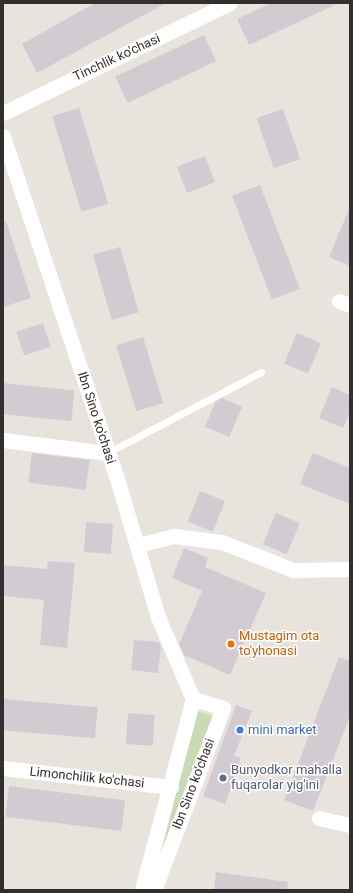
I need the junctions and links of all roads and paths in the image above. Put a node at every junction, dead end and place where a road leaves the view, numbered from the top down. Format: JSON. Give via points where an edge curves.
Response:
{"nodes":[{"id":1,"x":230,"y":3,"type":"edge"},
{"id":2,"x":3,"y":112,"type":"edge"},
{"id":3,"x":3,"y":136,"type":"edge"},
{"id":4,"x":261,"y":372,"type":"dead end"},
{"id":5,"x":3,"y":440,"type":"edge"},
{"id":6,"x":107,"y":453,"type":"junction"},
{"id":7,"x":138,"y":545,"type":"junction"},
{"id":8,"x":350,"y":569,"type":"edge"},
{"id":9,"x":193,"y":699,"type":"junction"},
{"id":10,"x":3,"y":768,"type":"edge"},
{"id":11,"x":171,"y":787,"type":"junction"},
{"id":12,"x":319,"y":818,"type":"dead end"},
{"id":13,"x":350,"y":825,"type":"edge"},
{"id":14,"x":142,"y":890,"type":"edge"},
{"id":15,"x":154,"y":890,"type":"edge"}],
"edges":[{"from":1,"to":2,"type":"street","name":"Tinchlik ko'chasi"},
{"from":3,"to":6,"type":"street","name":"Ibn Sino ko'chasi"},
{"from":4,"to":6,"type":"lane"},
{"from":5,"to":6,"type":"street"},
{"from":6,"to":7,"type":"street","name":"Ibn Sino ko'chasi"},
{"from":7,"to":8,"type":"street","via":[[174,536],[222,542],[293,570]]},
{"from":7,"to":9,"type":"street","name":"Ibn Sino ko'chasi","via":[[158,618]]},
{"from":9,"to":11,"type":"street","name":"Ibn Sino ko'chasi"},
{"from":9,"to":15,"type":"street","name":"Ibn Sino ko'chasi","via":[[223,708]]},
{"from":10,"to":11,"type":"street","name":"Limonchilik ko'chasi"},
{"from":11,"to":14,"type":"street","name":"Ibn Sino ko'chasi"},
{"from":12,"to":13,"type":"street"}]}
